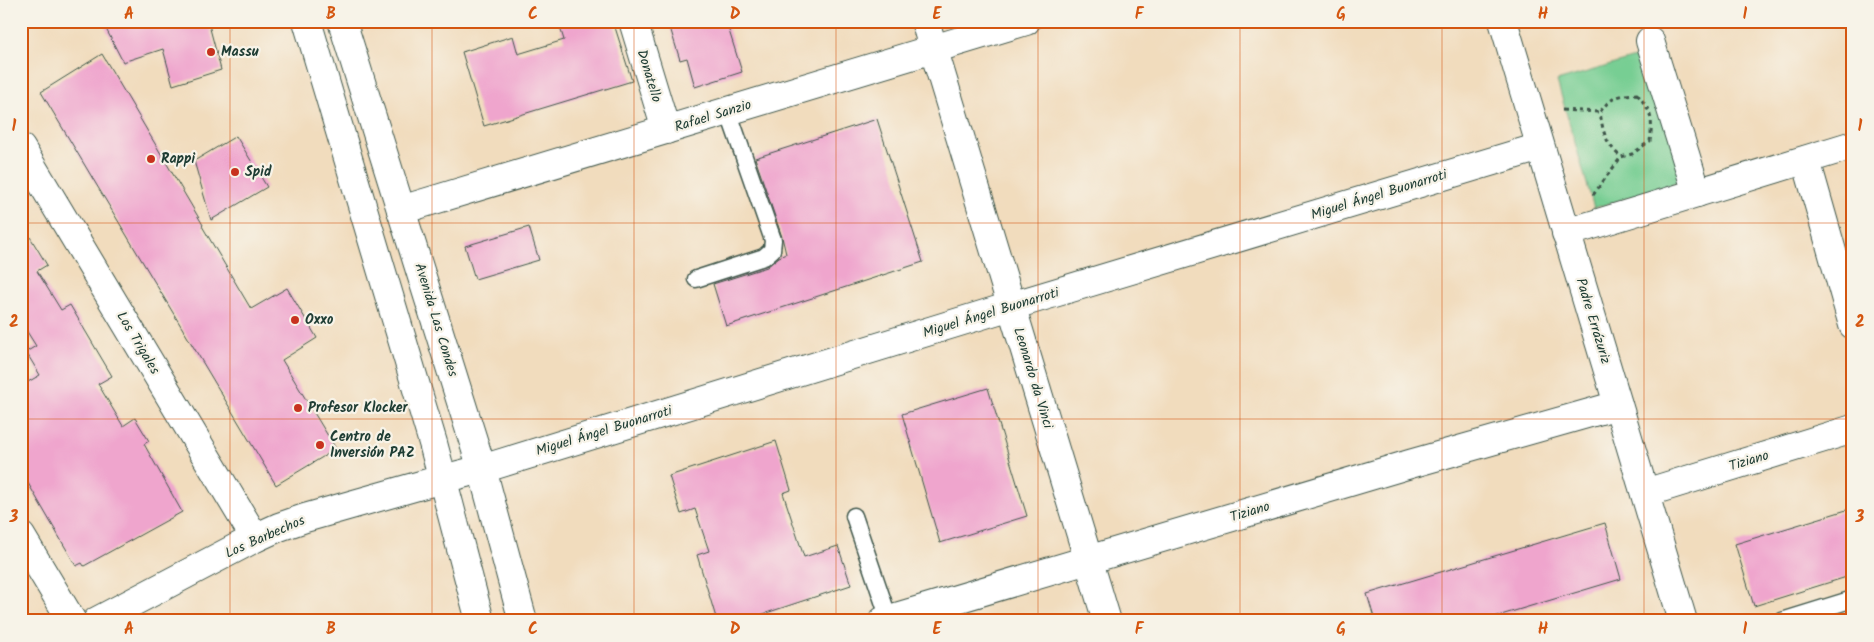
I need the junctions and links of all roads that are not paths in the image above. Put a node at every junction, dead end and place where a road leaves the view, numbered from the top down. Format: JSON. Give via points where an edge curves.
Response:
{"nodes":[{"id":1,"x":307,"y":21,"type":"edge"},
{"id":2,"x":342,"y":21,"type":"edge"},
{"id":3,"x":633,"y":21,"type":"edge"},
{"id":4,"x":925,"y":21,"type":"edge"},
{"id":5,"x":1026,"y":21,"type":"edge"},
{"id":6,"x":1503,"y":21,"type":"edge"},
{"id":7,"x":1650,"y":40,"type":"dead end"},
{"id":8,"x":934,"y":49,"type":"junction"},
{"id":9,"x":728,"y":111,"type":"junction"},
{"id":10,"x":666,"y":130,"type":"junction"},
{"id":11,"x":1853,"y":146,"type":"edge"},
{"id":12,"x":1540,"y":147,"type":"junction"},
{"id":13,"x":21,"y":148,"type":"edge"},
{"id":14,"x":1806,"y":160,"type":"junction"},
{"id":15,"x":1697,"y":193,"type":"junction"},
{"id":16,"x":401,"y":210,"type":"junction"},
{"id":17,"x":1566,"y":233,"type":"junction"},
{"id":18,"x":696,"y":278,"type":"dead end"},
{"id":19,"x":1011,"y":306,"type":"junction"},
{"id":20,"x":1853,"y":325,"type":"edge"},
{"id":21,"x":1618,"y":405,"type":"junction"},
{"id":22,"x":1853,"y":429,"type":"edge"},
{"id":23,"x":482,"y":470,"type":"junction"},
{"id":24,"x":442,"y":479,"type":"junction"},
{"id":25,"x":1645,"y":493,"type":"junction"},
{"id":26,"x":854,"y":516,"type":"dead end"},
{"id":27,"x":21,"y":536,"type":"edge"},
{"id":28,"x":255,"y":538,"type":"junction"},
{"id":29,"x":1088,"y":560,"type":"junction"},
{"id":30,"x":1853,"y":599,"type":"edge"},
{"id":31,"x":886,"y":620,"type":"edge"},
{"id":32,"x":72,"y":621,"type":"edge"},
{"id":33,"x":97,"y":621,"type":"edge"},
{"id":34,"x":480,"y":621,"type":"edge"},
{"id":35,"x":523,"y":621,"type":"edge"},
{"id":36,"x":1107,"y":621,"type":"edge"},
{"id":37,"x":1683,"y":621,"type":"edge"},
{"id":38,"x":1782,"y":621,"type":"edge"}],
"edges":[{"from":1,"to":24,"type":"street"},
{"from":2,"to":16,"type":"street","name":"Avenida Las Condes"},
{"from":3,"to":10,"type":"street","name":"Donatello"},
{"from":4,"to":8,"type":"street","name":"Leonardo da Vinci"},
{"from":5,"to":8,"type":"street","name":"Rafael Sanzio"},
{"from":6,"to":12,"type":"street","name":"Padre Errázuriz"},
{"from":7,"to":15,"type":"street"},
{"from":8,"to":9,"type":"street","name":"Rafael Sanzio"},
{"from":8,"to":19,"type":"street","name":"Leonardo da Vinci"},
{"from":9,"to":10,"type":"street","name":"Rafael Sanzio"},
{"from":9,"to":18,"type":"lane","via":[[773,240],[772,250],[764,257]]},
{"from":10,"to":16,"type":"street","name":"Rafael Sanzio"},
{"from":11,"to":14,"type":"street"},
{"from":12,"to":17,"type":"street","name":"Padre Errázuriz"},
{"from":12,"to":19,"type":"street","name":"Miguel Ángel Buonarroti"},
{"from":13,"to":28,"type":"street","name":"Los Trigales"},
{"from":14,"to":15,"type":"street"},
{"from":14,"to":20,"type":"street"},
{"from":15,"to":17,"type":"street"},
{"from":16,"to":23,"type":"street","name":"Avenida Las Condes"},
{"from":17,"to":21,"type":"street","name":"Padre Errázuriz"},
{"from":19,"to":23,"type":"street","name":"Miguel Ángel Buonarroti"},
{"from":19,"to":29,"type":"street","name":"Leonardo da Vinci"},
{"from":21,"to":25,"type":"street","name":"Padre Errázuriz"},
{"from":21,"to":29,"type":"street","name":"Tiziano"},
{"from":22,"to":25,"type":"street","name":"Tiziano"},
{"from":23,"to":24,"type":"street","name":"Miguel Ángel Buonarroti"},
{"from":23,"to":35,"type":"street","name":"Avenida Las Condes"},
{"from":24,"to":28,"type":"street","name":"Los Barbechos","via":[[305,518]]},
{"from":24,"to":34,"type":"street"},
{"from":25,"to":37,"type":"street","name":"Padre Errázuriz"},
{"from":26,"to":31,"type":"lane"},
{"from":27,"to":32,"type":"street"},
{"from":28,"to":33,"type":"street","name":"Los Barbechos"},
{"from":29,"to":31,"type":"street","name":"Tiziano"},
{"from":29,"to":36,"type":"street","name":"Leonardo da Vinci"},
{"from":30,"to":38,"type":"lane"}]}
